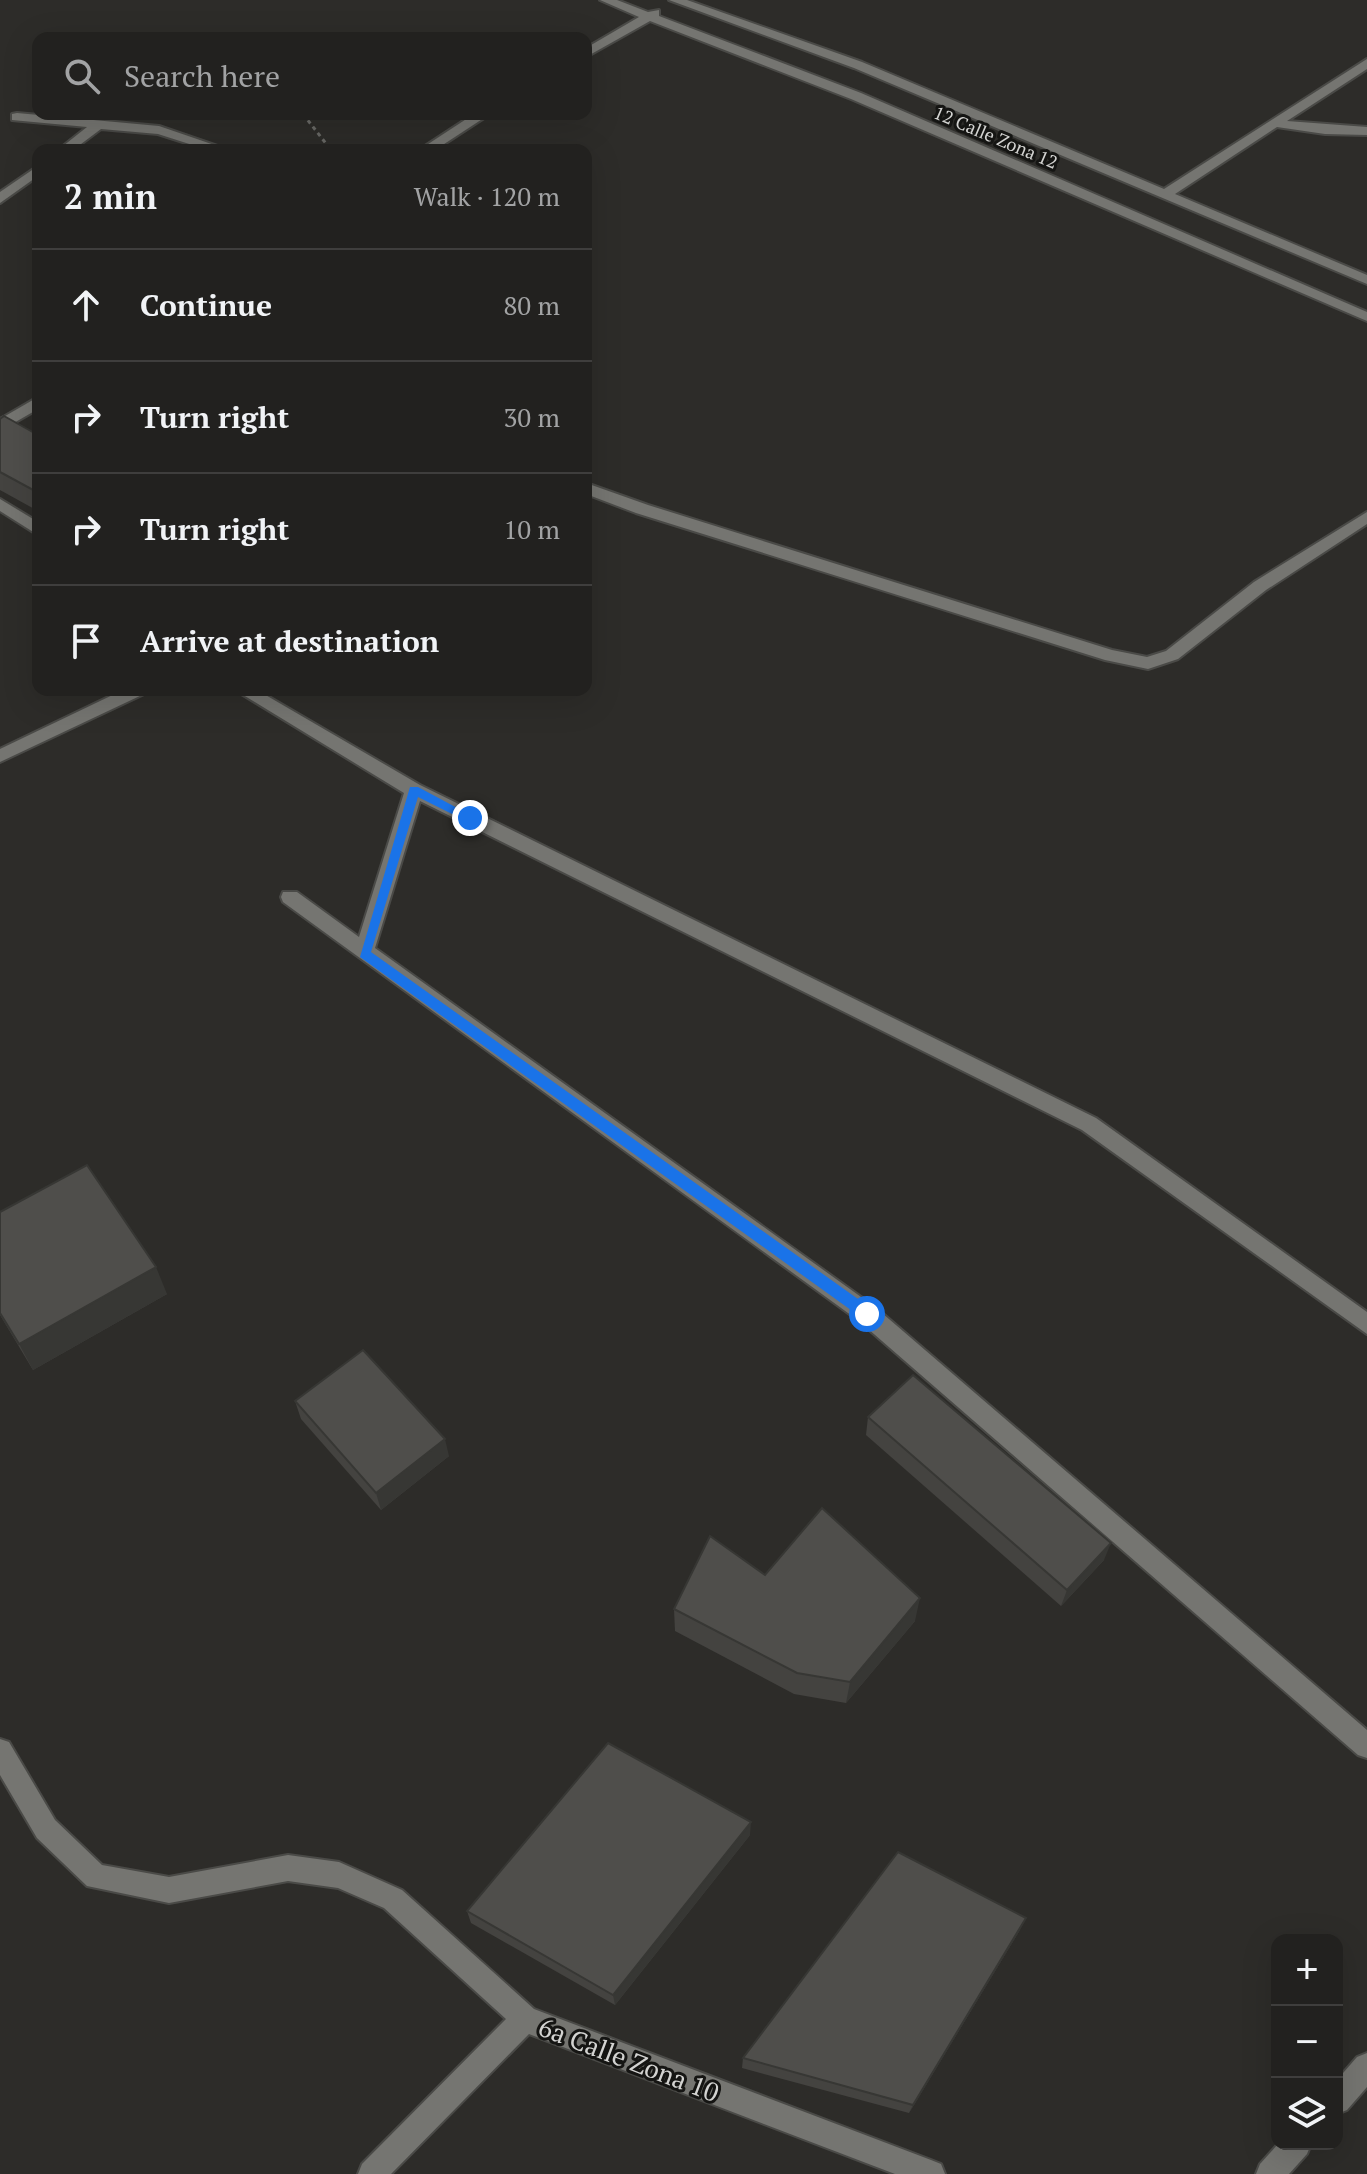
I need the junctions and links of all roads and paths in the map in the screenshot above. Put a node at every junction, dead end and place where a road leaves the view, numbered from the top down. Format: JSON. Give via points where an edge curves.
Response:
{"nodes":[{"id":1,"x":606,"y":0,"type":"edge"},
{"id":2,"x":677,"y":1,"type":"edge"},
{"id":3,"x":649,"y":16,"type":"junction"},
{"id":4,"x":592,"y":49,"type":"edge"},
{"id":5,"x":1367,"y":63,"type":"edge"},
{"id":6,"x":17,"y":117,"type":"dead end"},
{"id":7,"x":32,"y":118,"type":"edge"},
{"id":8,"x":47,"y":120,"type":"edge"},
{"id":9,"x":308,"y":120,"type":"edge"},
{"id":10,"x":474,"y":120,"type":"edge"},
{"id":11,"x":1275,"y":123,"type":"junction"},
{"id":12,"x":98,"y":125,"type":"junction"},
{"id":13,"x":1367,"y":131,"type":"edge"},
{"id":14,"x":73,"y":144,"type":"edge"},
{"id":15,"x":203,"y":144,"type":"edge"},
{"id":16,"x":326,"y":144,"type":"edge"},
{"id":17,"x":436,"y":144,"type":"edge"},
{"id":18,"x":32,"y":175,"type":"edge"},
{"id":19,"x":1164,"y":195,"type":"junction"},
{"id":20,"x":0,"y":199,"type":"edge"},
{"id":21,"x":1367,"y":280,"type":"edge"},
{"id":22,"x":1367,"y":317,"type":"edge"},
{"id":23,"x":32,"y":406,"type":"edge"},
{"id":24,"x":0,"y":426,"type":"edge"},
{"id":25,"x":592,"y":490,"type":"edge"},
{"id":26,"x":0,"y":504,"type":"edge"},
{"id":27,"x":1367,"y":517,"type":"edge"},
{"id":28,"x":32,"y":526,"type":"edge"},
{"id":29,"x":125,"y":696,"type":"edge"},
{"id":30,"x":254,"y":696,"type":"edge"},
{"id":31,"x":0,"y":756,"type":"edge"},
{"id":32,"x":414,"y":790,"type":"junction"},
{"id":33,"x":290,"y":897,"type":"dead end"},
{"id":34,"x":364,"y":953,"type":"junction"},
{"id":35,"x":1367,"y":1324,"type":"edge"},
{"id":36,"x":1367,"y":1746,"type":"edge"},
{"id":37,"x":0,"y":1751,"type":"edge"},
{"id":38,"x":525,"y":2019,"type":"junction"},
{"id":39,"x":1367,"y":2067,"type":"edge"},
{"id":40,"x":1343,"y":2093,"type":"edge"},
{"id":41,"x":1292,"y":2150,"type":"edge"},
{"id":42,"x":372,"y":2174,"type":"edge"},
{"id":43,"x":931,"y":2174,"type":"edge"},
{"id":44,"x":1270,"y":2174,"type":"edge"}],
"edges":[{"from":1,"to":3,"type":"street","name":"12 Calle Zona 12"},
{"from":2,"to":3,"type":"street"},
{"from":2,"to":19,"type":"street","name":"12 Calle Zona 12","via":[[858,65]]},
{"from":3,"to":4,"type":"street"},
{"from":3,"to":22,"type":"street","name":"12 Calle Zona 12","via":[[856,96]]},
{"from":5,"to":11,"type":"street"},
{"from":6,"to":7,"type":"street"},
{"from":8,"to":12,"type":"street"},
{"from":9,"to":16,"type":"path"},
{"from":10,"to":17,"type":"street"},
{"from":11,"to":13,"type":"street"},
{"from":11,"to":19,"type":"street"},
{"from":12,"to":14,"type":"street"},
{"from":12,"to":15,"type":"street","via":[[159,130]]},
{"from":18,"to":20,"type":"street"},
{"from":19,"to":21,"type":"street","name":"12 Calle Zona 12"},
{"from":23,"to":24,"type":"street"},
{"from":25,"to":27,"type":"street","via":[[1111,656],[1148,663],[1172,655],[1260,586]]},
{"from":26,"to":28,"type":"street"},
{"from":29,"to":31,"type":"street"},
{"from":30,"to":32,"type":"street"},
{"from":32,"to":34,"type":"street"},
{"from":32,"to":35,"type":"street","via":[[1089,1124]]},
{"from":33,"to":34,"type":"street"},
{"from":34,"to":36,"type":"street","via":[[867,1314]]},
{"from":37,"to":38,"type":"street","name":"6a Calle Zona 10","via":[[46,1829],[96,1877],[169,1890],[288,1868],[339,1875],[393,1899]]},
{"from":38,"to":42,"type":"street"},
{"from":38,"to":43,"type":"street","name":"6a Calle Zona 10"},
{"from":39,"to":40,"type":"street"},
{"from":41,"to":44,"type":"street"}]}
